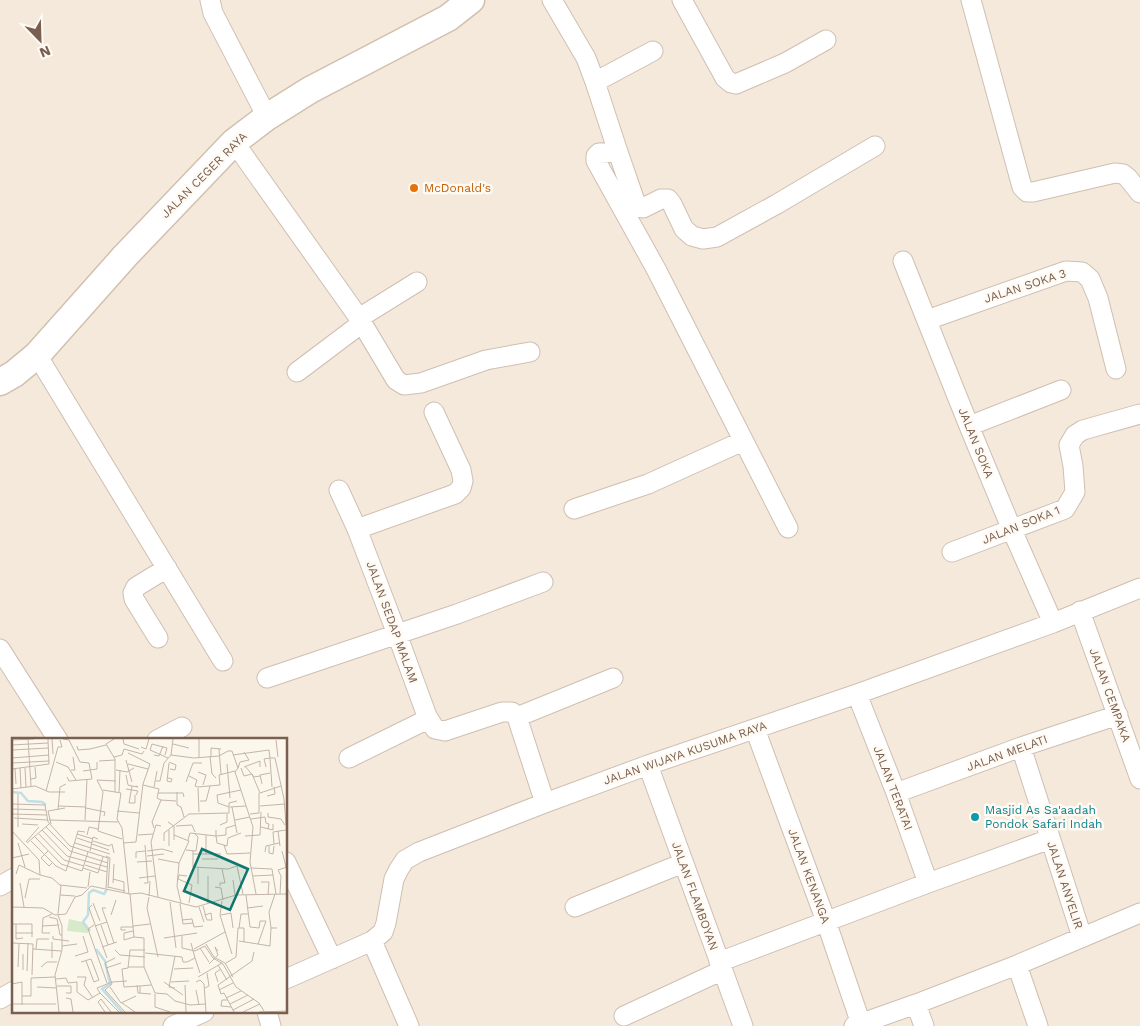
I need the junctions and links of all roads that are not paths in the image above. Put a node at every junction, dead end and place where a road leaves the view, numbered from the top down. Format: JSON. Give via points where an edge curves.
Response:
{"nodes":[{"id":1,"x":210,"y":0,"type":"edge"},
{"id":2,"x":471,"y":0,"type":"edge"},
{"id":3,"x":552,"y":0,"type":"edge"},
{"id":4,"x":682,"y":0,"type":"edge"},
{"id":5,"x":971,"y":0,"type":"edge"},
{"id":6,"x":826,"y":40,"type":"dead end"},
{"id":7,"x":653,"y":52,"type":"dead end"},
{"id":8,"x":595,"y":82,"type":"junction"},
{"id":9,"x":267,"y":117,"type":"junction"},
{"id":10,"x":234,"y":142,"type":"junction"},
{"id":11,"x":875,"y":146,"type":"dead end"},
{"id":12,"x":618,"y":152,"type":"junction"},
{"id":13,"x":1140,"y":194,"type":"edge"},
{"id":14,"x":903,"y":261,"type":"dead end"},
{"id":15,"x":418,"y":282,"type":"dead end"},
{"id":16,"x":927,"y":320,"type":"junction"},
{"id":17,"x":360,"y":321,"type":"junction"},
{"id":18,"x":530,"y":352,"type":"dead end"},
{"id":19,"x":37,"y":355,"type":"junction"},
{"id":20,"x":1116,"y":370,"type":"dead end"},
{"id":21,"x":297,"y":372,"type":"dead end"},
{"id":22,"x":0,"y":382,"type":"edge"},
{"id":23,"x":1061,"y":390,"type":"dead end"},
{"id":24,"x":434,"y":412,"type":"dead end"},
{"id":25,"x":1140,"y":414,"type":"edge"},
{"id":26,"x":969,"y":426,"type":"junction"},
{"id":27,"x":743,"y":441,"type":"junction"},
{"id":28,"x":339,"y":490,"type":"dead end"},
{"id":29,"x":574,"y":509,"type":"dead end"},
{"id":30,"x":788,"y":528,"type":"dead end"},
{"id":31,"x":357,"y":529,"type":"junction"},
{"id":32,"x":1012,"y":530,"type":"junction"},
{"id":33,"x":952,"y":552,"type":"dead end"},
{"id":34,"x":167,"y":568,"type":"junction"},
{"id":35,"x":543,"y":582,"type":"dead end"},
{"id":36,"x":1140,"y":588,"type":"edge"},
{"id":37,"x":1080,"y":612,"type":"junction"},
{"id":38,"x":1053,"y":623,"type":"junction"},
{"id":39,"x":397,"y":634,"type":"junction"},
{"id":40,"x":158,"y":638,"type":"dead end"},
{"id":41,"x":0,"y":649,"type":"edge"},
{"id":42,"x":223,"y":661,"type":"dead end"},
{"id":43,"x":267,"y":678,"type":"dead end"},
{"id":44,"x":613,"y":678,"type":"dead end"},
{"id":45,"x":857,"y":694,"type":"junction"},
{"id":46,"x":1118,"y":715,"type":"junction"},
{"id":47,"x":517,"y":717,"type":"junction"},
{"id":48,"x":428,"y":719,"type":"junction"},
{"id":49,"x":182,"y":727,"type":"dead end"},
{"id":50,"x":755,"y":729,"type":"junction"},
{"id":51,"x":57,"y":738,"type":"edge"},
{"id":52,"x":162,"y":738,"type":"edge"},
{"id":53,"x":1021,"y":748,"type":"junction"},
{"id":54,"x":349,"y":758,"type":"dead end"},
{"id":55,"x":648,"y":765,"type":"junction"},
{"id":56,"x":1140,"y":779,"type":"edge"},
{"id":57,"x":896,"y":793,"type":"junction"},
{"id":58,"x":545,"y":803,"type":"junction"},
{"id":59,"x":1050,"y":839,"type":"junction"},
{"id":60,"x":683,"y":863,"type":"junction"},
{"id":61,"x":288,"y":866,"type":"edge"},
{"id":62,"x":12,"y":879,"type":"edge"},
{"id":63,"x":928,"y":883,"type":"junction"},
{"id":64,"x":0,"y":886,"type":"edge"},
{"id":65,"x":575,"y":907,"type":"dead end"},
{"id":66,"x":1140,"y":913,"type":"edge"},
{"id":67,"x":826,"y":921,"type":"junction"},
{"id":68,"x":1082,"y":937,"type":"junction"},
{"id":69,"x":372,"y":941,"type":"junction"},
{"id":70,"x":332,"y":959,"type":"junction"},
{"id":71,"x":1017,"y":965,"type":"junction"},
{"id":72,"x":721,"y":966,"type":"junction"},
{"id":73,"x":288,"y":978,"type":"edge"},
{"id":74,"x":12,"y":992,"type":"edge"},
{"id":75,"x":0,"y":999,"type":"edge"},
{"id":76,"x":916,"y":1004,"type":"junction"},
{"id":77,"x":200,"y":1014,"type":"edge"},
{"id":78,"x":268,"y":1014,"type":"edge"},
{"id":79,"x":624,"y":1016,"type":"dead end"},
{"id":80,"x":858,"y":1025,"type":"edge"},
{"id":81,"x":173,"y":1026,"type":"edge"},
{"id":82,"x":272,"y":1026,"type":"edge"},
{"id":83,"x":409,"y":1026,"type":"edge"},
{"id":84,"x":743,"y":1026,"type":"edge"},
{"id":85,"x":924,"y":1026,"type":"edge"},
{"id":86,"x":1038,"y":1026,"type":"edge"}],
"edges":[{"from":1,"to":9,"type":"street","via":[[213,13]]},
{"from":2,"to":9,"type":"main road","name":"JALAN CEGER RAYA","via":[[448,18],[310,90]]},
{"from":3,"to":8,"type":"street","via":[[586,58]]},
{"from":4,"to":6,"type":"street","via":[[730,83],[736,84],[785,63]]},
{"from":5,"to":13,"type":"street","via":[[1022,187],[1033,192],[1115,173],[1128,178]]},
{"from":7,"to":8,"type":"street"},
{"from":8,"to":12,"type":"street"},
{"from":9,"to":10,"type":"main road","name":"JALAN CEGER RAYA"},
{"from":10,"to":17,"type":"street"},
{"from":10,"to":19,"type":"main road","name":"JALAN CEGER RAYA","via":[[125,256]]},
{"from":11,"to":12,"type":"street","via":[[718,237],[703,239],[684,229],[668,199],[643,208],[636,207]]},
{"from":12,"to":27,"type":"street","via":[[599,154],[596,161],[656,269]]},
{"from":14,"to":16,"type":"street","name":"JALAN SOKA"},
{"from":15,"to":17,"type":"street"},
{"from":16,"to":20,"type":"street","name":"JALAN SOKA 3","via":[[1066,271],[1082,272],[1090,279],[1098,298]]},
{"from":16,"to":26,"type":"street","name":"JALAN SOKA"},
{"from":17,"to":18,"type":"street","via":[[396,380],[404,385],[421,383],[486,360]]},
{"from":17,"to":21,"type":"street"},
{"from":19,"to":22,"type":"main road","name":"JALAN CEGER RAYA"},
{"from":19,"to":34,"type":"street"},
{"from":23,"to":26,"type":"street"},
{"from":24,"to":31,"type":"street","via":[[461,470],[461,488],[455,494]]},
{"from":25,"to":32,"type":"street","name":"JALAN SOKA 1","via":[[1075,435],[1069,444],[1075,492],[1065,509]]},
{"from":26,"to":32,"type":"street","name":"JALAN SOKA"},
{"from":27,"to":29,"type":"street","via":[[648,484]]},
{"from":27,"to":30,"type":"street"},
{"from":28,"to":31,"type":"street","name":"JALAN SEDAP MALAM"},
{"from":31,"to":39,"type":"street","name":"JALAN SEDAP MALAM"},
{"from":32,"to":33,"type":"street","name":"JALAN SOKA 1"},
{"from":32,"to":38,"type":"street","name":"JALAN SOKA"},
{"from":34,"to":40,"type":"street","via":[[136,587],[133,593]]},
{"from":34,"to":42,"type":"street"},
{"from":35,"to":39,"type":"street"},
{"from":36,"to":37,"type":"street","name":"JALAN WIJAYA KUSUMA RAYA"},
{"from":37,"to":38,"type":"street","name":"JALAN WIJAYA KUSUMA RAYA"},
{"from":37,"to":46,"type":"street","name":"JALAN CEMPAKA"},
{"from":38,"to":45,"type":"street","name":"JALAN WIJAYA KUSUMA RAYA"},
{"from":39,"to":43,"type":"street"},
{"from":39,"to":48,"type":"street","name":"JALAN SEDAP MALAM"},
{"from":41,"to":51,"type":"street"},
{"from":44,"to":47,"type":"street"},
{"from":45,"to":50,"type":"street","name":"JALAN WIJAYA KUSUMA RAYA"},
{"from":45,"to":57,"type":"street","name":"JALAN TERATAI"},
{"from":46,"to":53,"type":"street","name":"JALAN MELATI"},
{"from":46,"to":56,"type":"street","name":"JALAN CEMPAKA"},
{"from":47,"to":48,"type":"street","via":[[512,712],[502,712],[445,731],[435,730]]},
{"from":47,"to":58,"type":"street"},
{"from":48,"to":54,"type":"street"},
{"from":49,"to":52,"type":"street"},
{"from":50,"to":55,"type":"street","name":"JALAN WIJAYA KUSUMA RAYA"},
{"from":50,"to":67,"type":"street","name":"JALAN KENANGA"},
{"from":53,"to":57,"type":"street","name":"JALAN MELATI"},
{"from":53,"to":59,"type":"street","name":"JALAN ANYELIR"},
{"from":55,"to":58,"type":"street","name":"JALAN WIJAYA KUSUMA RAYA"},
{"from":55,"to":60,"type":"street","name":"JALAN FLAMBOYAN"},
{"from":57,"to":63,"type":"street","name":"JALAN TERATAI"},
{"from":58,"to":69,"type":"street","name":"JALAN WIJAYA KUSUMA RAYA","via":[[405,860],[394,879],[384,932]]},
{"from":59,"to":63,"type":"street"},
{"from":59,"to":68,"type":"street","name":"JALAN ANYELIR"},
{"from":60,"to":65,"type":"street"},
{"from":60,"to":72,"type":"street","name":"JALAN FLAMBOYAN"},
{"from":61,"to":70,"type":"street"},
{"from":62,"to":64,"type":"street"},
{"from":63,"to":67,"type":"street"},
{"from":66,"to":68,"type":"street"},
{"from":67,"to":72,"type":"street"},
{"from":67,"to":80,"type":"street","name":"JALAN KENANGA"},
{"from":68,"to":71,"type":"street"},
{"from":69,"to":70,"type":"street","name":"JALAN WIJAYA KUSUMA RAYA"},
{"from":69,"to":83,"type":"street"},
{"from":70,"to":73,"type":"street","name":"JALAN WIJAYA KUSUMA RAYA"},
{"from":71,"to":76,"type":"street"},
{"from":71,"to":86,"type":"street"},
{"from":72,"to":79,"type":"street"},
{"from":72,"to":84,"type":"street","name":"JALAN FLAMBOYAN"},
{"from":74,"to":75,"type":"street"},
{"from":76,"to":80,"type":"street"},
{"from":76,"to":85,"type":"street"},
{"from":77,"to":81,"type":"street"},
{"from":78,"to":82,"type":"street"}]}
